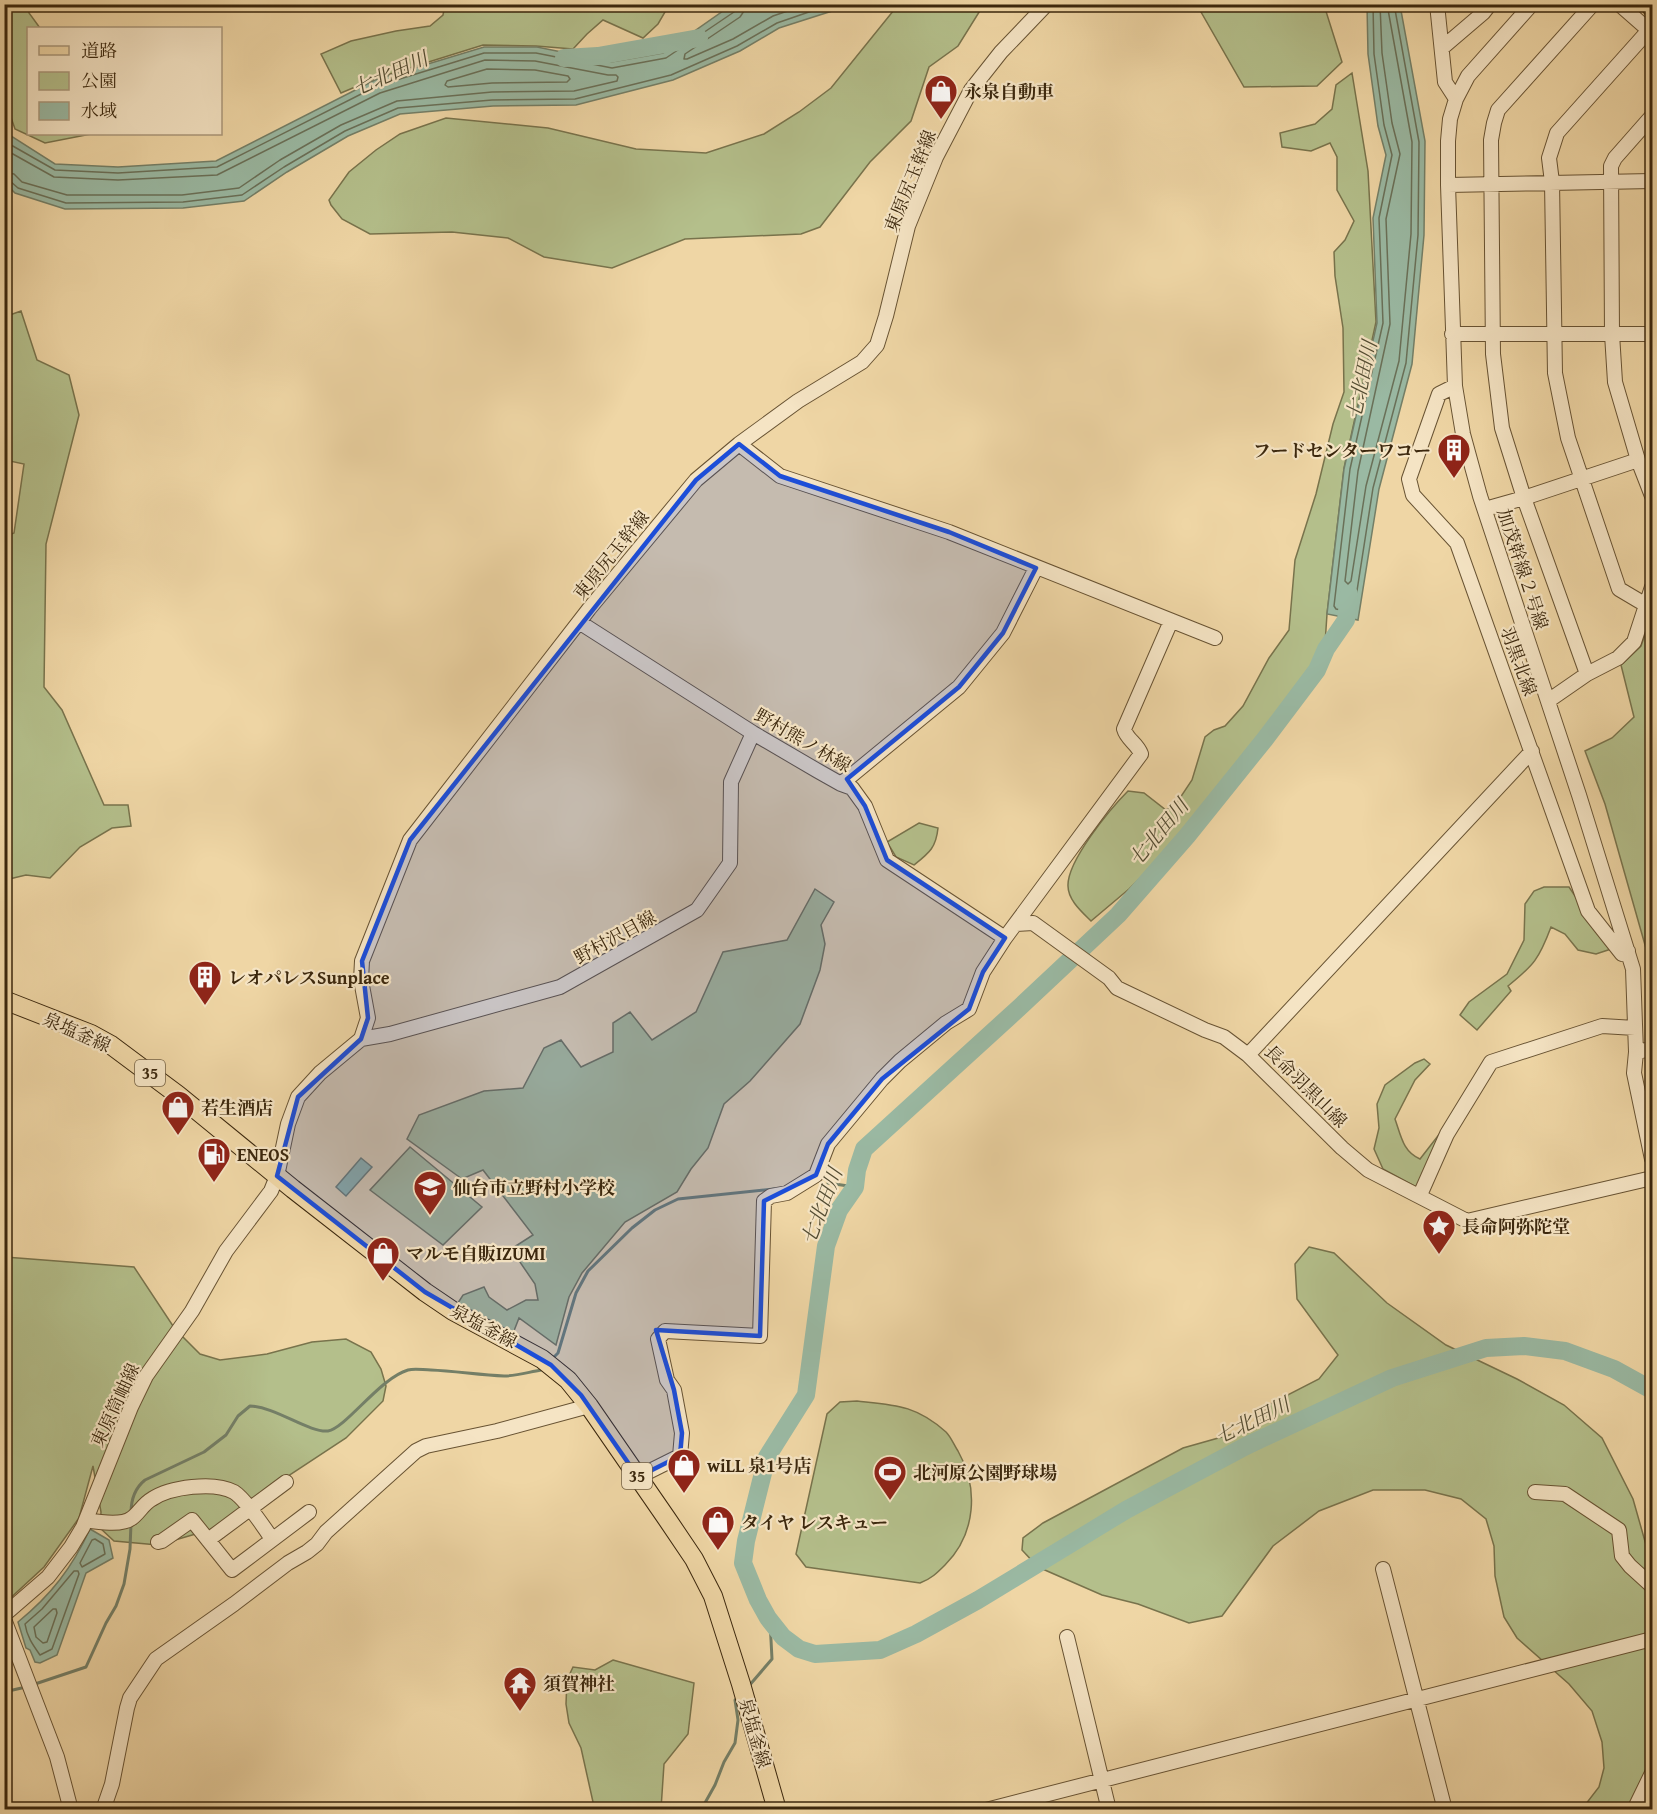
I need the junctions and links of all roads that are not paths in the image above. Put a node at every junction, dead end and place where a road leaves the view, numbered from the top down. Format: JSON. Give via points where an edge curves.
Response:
{"nodes":[{"id":1,"x":1047,"y":4,"type":"edge"},
{"id":2,"x":1437,"y":4,"type":"edge"},
{"id":3,"x":1532,"y":4,"type":"edge"},
{"id":4,"x":1593,"y":4,"type":"edge"},
{"id":5,"x":1619,"y":4,"type":"edge"},
{"id":6,"x":1649,"y":4,"type":"edge"},
{"id":7,"x":1482,"y":7,"type":"edge"},
{"id":8,"x":1653,"y":8,"type":"edge"},
{"id":9,"x":1651,"y":31,"type":"edge"},
{"id":10,"x":1442,"y":48,"type":"junction"},
{"id":11,"x":1456,"y":99,"type":"junction"},
{"id":12,"x":1653,"y":116,"type":"edge"},
{"id":13,"x":1552,"y":182,"type":"junction"},
{"id":14,"x":1612,"y":182,"type":"junction"},
{"id":15,"x":1653,"y":182,"type":"edge"},
{"id":16,"x":1492,"y":183,"type":"junction"},
{"id":17,"x":1448,"y":185,"type":"junction"},
{"id":18,"x":1452,"y":334,"type":"junction"},
{"id":19,"x":1553,"y":334,"type":"junction"},
{"id":20,"x":1612,"y":334,"type":"junction"},
{"id":21,"x":1653,"y":334,"type":"edge"},
{"id":22,"x":1494,"y":335,"type":"junction"},
{"id":23,"x":1455,"y":386,"type":"junction"},
{"id":24,"x":739,"y":444,"type":"junction"},
{"id":25,"x":1638,"y":460,"type":"junction"},
{"id":26,"x":1581,"y":478,"type":"junction"},
{"id":27,"x":1653,"y":496,"type":"edge"},
{"id":28,"x":1524,"y":498,"type":"junction"},
{"id":29,"x":1485,"y":509,"type":"junction"},
{"id":30,"x":1036,"y":568,"type":"junction"},
{"id":31,"x":1653,"y":587,"type":"edge"},
{"id":32,"x":1646,"y":605,"type":"junction"},
{"id":33,"x":1171,"y":621,"type":"junction"},
{"id":34,"x":579,"y":622,"type":"junction"},
{"id":35,"x":1215,"y":638,"type":"dead end"},
{"id":36,"x":1587,"y":674,"type":"junction"},
{"id":37,"x":1548,"y":701,"type":"junction"},
{"id":38,"x":753,"y":733,"type":"junction"},
{"id":39,"x":1532,"y":751,"type":"junction"},
{"id":40,"x":841,"y":784,"type":"junction"},
{"id":41,"x":1016,"y":924,"type":"junction"},
{"id":42,"x":1005,"y":939,"type":"junction"},
{"id":43,"x":1628,"y":951,"type":"junction"},
{"id":44,"x":4,"y":1000,"type":"edge"},
{"id":45,"x":1635,"y":1028,"type":"junction"},
{"id":46,"x":361,"y":1039,"type":"junction"},
{"id":47,"x":1653,"y":1049,"type":"edge"},
{"id":48,"x":1635,"y":1052,"type":"junction"},
{"id":49,"x":1248,"y":1055,"type":"junction"},
{"id":50,"x":1653,"y":1159,"type":"edge"},
{"id":51,"x":277,"y":1176,"type":"junction"},
{"id":52,"x":1653,"y":1178,"type":"edge"},
{"id":53,"x":1420,"y":1195,"type":"junction"},
{"id":54,"x":589,"y":1406,"type":"junction"},
{"id":55,"x":638,"y":1477,"type":"junction"},
{"id":56,"x":286,"y":1482,"type":"dead end"},
{"id":57,"x":1535,"y":1492,"type":"dead end"},
{"id":58,"x":249,"y":1509,"type":"junction"},
{"id":59,"x":309,"y":1512,"type":"dead end"},
{"id":60,"x":86,"y":1520,"type":"junction"},
{"id":61,"x":272,"y":1539,"type":"junction"},
{"id":62,"x":208,"y":1540,"type":"junction"},
{"id":63,"x":158,"y":1542,"type":"dead end"},
{"id":64,"x":1383,"y":1569,"type":"dead end"},
{"id":65,"x":1653,"y":1586,"type":"edge"},
{"id":66,"x":4,"y":1617,"type":"edge"},
{"id":67,"x":1067,"y":1637,"type":"dead end"},
{"id":68,"x":1653,"y":1639,"type":"edge"},
{"id":69,"x":1416,"y":1700,"type":"junction"},
{"id":70,"x":1653,"y":1773,"type":"edge"},
{"id":71,"x":1101,"y":1781,"type":"junction"},
{"id":72,"x":71,"y":1809,"type":"edge"},
{"id":73,"x":103,"y":1809,"type":"edge"},
{"id":74,"x":777,"y":1809,"type":"edge"},
{"id":75,"x":986,"y":1809,"type":"edge"},
{"id":76,"x":1108,"y":1809,"type":"edge"},
{"id":77,"x":1446,"y":1809,"type":"edge"},
{"id":78,"x":1634,"y":1809,"type":"edge"}],
"edges":[{"from":1,"to":24,"type":"street","name":"東原尻玉幹線","via":[[1000,52],[971,90],[936,157],[908,226],[877,345],[862,362],[798,401]]},
{"from":2,"to":10,"type":"street"},
{"from":3,"to":11,"type":"street","name":"加茂幹線２号線","via":[[1468,76]]},
{"from":4,"to":16,"type":"street","via":[[1498,110],[1491,140]]},
{"from":5,"to":9,"type":"street"},
{"from":6,"to":8,"type":"main road"},
{"from":7,"to":10,"type":"street"},
{"from":9,"to":13,"type":"street","via":[[1557,133],[1549,158]]},
{"from":10,"to":11,"type":"street","via":[[1445,82]]},
{"from":11,"to":17,"type":"street","name":"加茂幹線２号線","via":[[1450,119]]},
{"from":12,"to":14,"type":"street","via":[[1615,158]]},
{"from":13,"to":14,"type":"street"},
{"from":13,"to":16,"type":"street"},
{"from":13,"to":19,"type":"street"},
{"from":14,"to":15,"type":"street"},
{"from":14,"to":20,"type":"street"},
{"from":16,"to":17,"type":"street"},
{"from":16,"to":22,"type":"street"},
{"from":17,"to":18,"type":"street","name":"加茂幹線２号線"},
{"from":18,"to":22,"type":"street"},
{"from":18,"to":23,"type":"street","name":"加茂幹線２号線"},
{"from":19,"to":20,"type":"street"},
{"from":19,"to":22,"type":"street"},
{"from":19,"to":26,"type":"street","via":[[1560,405]]},
{"from":20,"to":21,"type":"street"},
{"from":20,"to":25,"type":"street","via":[[1615,382]]},
{"from":22,"to":28,"type":"street","via":[[1502,428]]},
{"from":23,"to":29,"type":"street","name":"加茂幹線２号線","via":[[1463,434]]},
{"from":23,"to":39,"type":"street","name":"羽黒北線","via":[[1440,394],[1409,479],[1413,495],[1457,543]]},
{"from":24,"to":30,"type":"street","via":[[780,476],[949,532]]},
{"from":24,"to":34,"type":"street","name":"東原尻玉幹線","via":[[696,480]]},
{"from":25,"to":26,"type":"street"},
{"from":25,"to":27,"type":"street"},
{"from":26,"to":28,"type":"street"},
{"from":26,"to":32,"type":"street","via":[[1619,589]]},
{"from":28,"to":29,"type":"street"},
{"from":28,"to":36,"type":"street"},
{"from":29,"to":37,"type":"street","name":"加茂幹線２号線"},
{"from":30,"to":33,"type":"street"},
{"from":30,"to":40,"type":"street","via":[[1003,633],[959,687]]},
{"from":31,"to":32,"type":"street"},
{"from":32,"to":36,"type":"street","via":[[1634,642],[1618,658]]},
{"from":33,"to":35,"type":"street"},
{"from":33,"to":41,"type":"street","via":[[1124,729],[1141,754]]},
{"from":34,"to":38,"type":"street","name":"野村熊ノ林線"},
{"from":34,"to":46,"type":"street","name":"東原尻玉幹線","via":[[410,840],[362,961],[368,1018]]},
{"from":36,"to":37,"type":"street"},
{"from":37,"to":43,"type":"street","name":"加茂幹線２号線"},
{"from":38,"to":40,"type":"street","name":"野村熊ノ林線"},
{"from":38,"to":46,"type":"street","name":"野村沢目線","via":[[731,782],[730,863],[697,910],[560,987]]},
{"from":39,"to":43,"type":"street","name":"羽黒北線","via":[[1588,911],[1622,954]]},
{"from":39,"to":49,"type":"street","name":"長命羽黒山線"},
{"from":40,"to":42,"type":"street","name":"野村熊ノ林線","via":[[852,788],[865,806],[887,860]]},
{"from":41,"to":42,"type":"street"},
{"from":41,"to":49,"type":"street","via":[[1033,923],[1117,988],[1224,1037]]},
{"from":42,"to":55,"type":"street","via":[[983,972],[969,1009],[946,1023],[882,1079],[828,1144],[816,1175],[764,1202],[760,1336],[665,1331],[658,1339],[682,1432],[680,1456]]},
{"from":43,"to":45,"type":"street","name":"加茂幹線２号線","via":[[1633,969]]},
{"from":44,"to":51,"type":"main road","name":"泉塩釜線","number":"35","via":[[111,1045]]},
{"from":45,"to":48,"type":"street","name":"加茂幹線２号線"},
{"from":45,"to":53,"type":"street","via":[[1602,1026],[1491,1062],[1447,1134]]},
{"from":46,"to":51,"type":"street","via":[[298,1097]]},
{"from":47,"to":48,"type":"street"},
{"from":48,"to":50,"type":"street","name":"加茂幹線２号線","via":[[1634,1073]]},
{"from":49,"to":53,"type":"street","name":"長命羽黒山線","via":[[1368,1170]]},
{"from":51,"to":54,"type":"main road","name":"泉塩釜線","number":"35","via":[[434,1298],[546,1362],[568,1380]]},
{"from":51,"to":60,"type":"street","name":"東原筒岫線","via":[[271,1191],[226,1251],[192,1311],[146,1376]]},
{"from":52,"to":53,"type":"street","name":"長命羽黒山線","via":[[1467,1221]]},
{"from":54,"to":55,"type":"main road","name":"泉塩釜線","number":"35"},
{"from":54,"to":73,"type":"street","via":[[416,1451],[317,1544],[156,1659],[126,1708],[112,1784]]},
{"from":55,"to":74,"type":"main road","name":"泉塩釜線","number":"35","via":[[694,1559],[713,1596]]},
{"from":56,"to":58,"type":"street"},
{"from":57,"to":65,"type":"street","via":[[1565,1494],[1619,1530],[1622,1556]]},
{"from":58,"to":60,"type":"street","via":[[234,1492],[192,1486],[154,1497],[128,1520],[105,1524]]},
{"from":58,"to":61,"type":"street"},
{"from":58,"to":62,"type":"street"},
{"from":59,"to":61,"type":"street"},
{"from":60,"to":66,"type":"street","name":"東原筒岫線","via":[[48,1576]]},
{"from":61,"to":62,"type":"street","via":[[232,1570]]},
{"from":62,"to":63,"type":"street","via":[[192,1520]]},
{"from":64,"to":69,"type":"street"},
{"from":66,"to":72,"type":"street","via":[[57,1757]]},
{"from":67,"to":71,"type":"street"},
{"from":68,"to":69,"type":"street"},
{"from":69,"to":71,"type":"street"},
{"from":69,"to":77,"type":"street"},
{"from":70,"to":78,"type":"street"},
{"from":71,"to":75,"type":"street"},
{"from":71,"to":76,"type":"street"}]}
